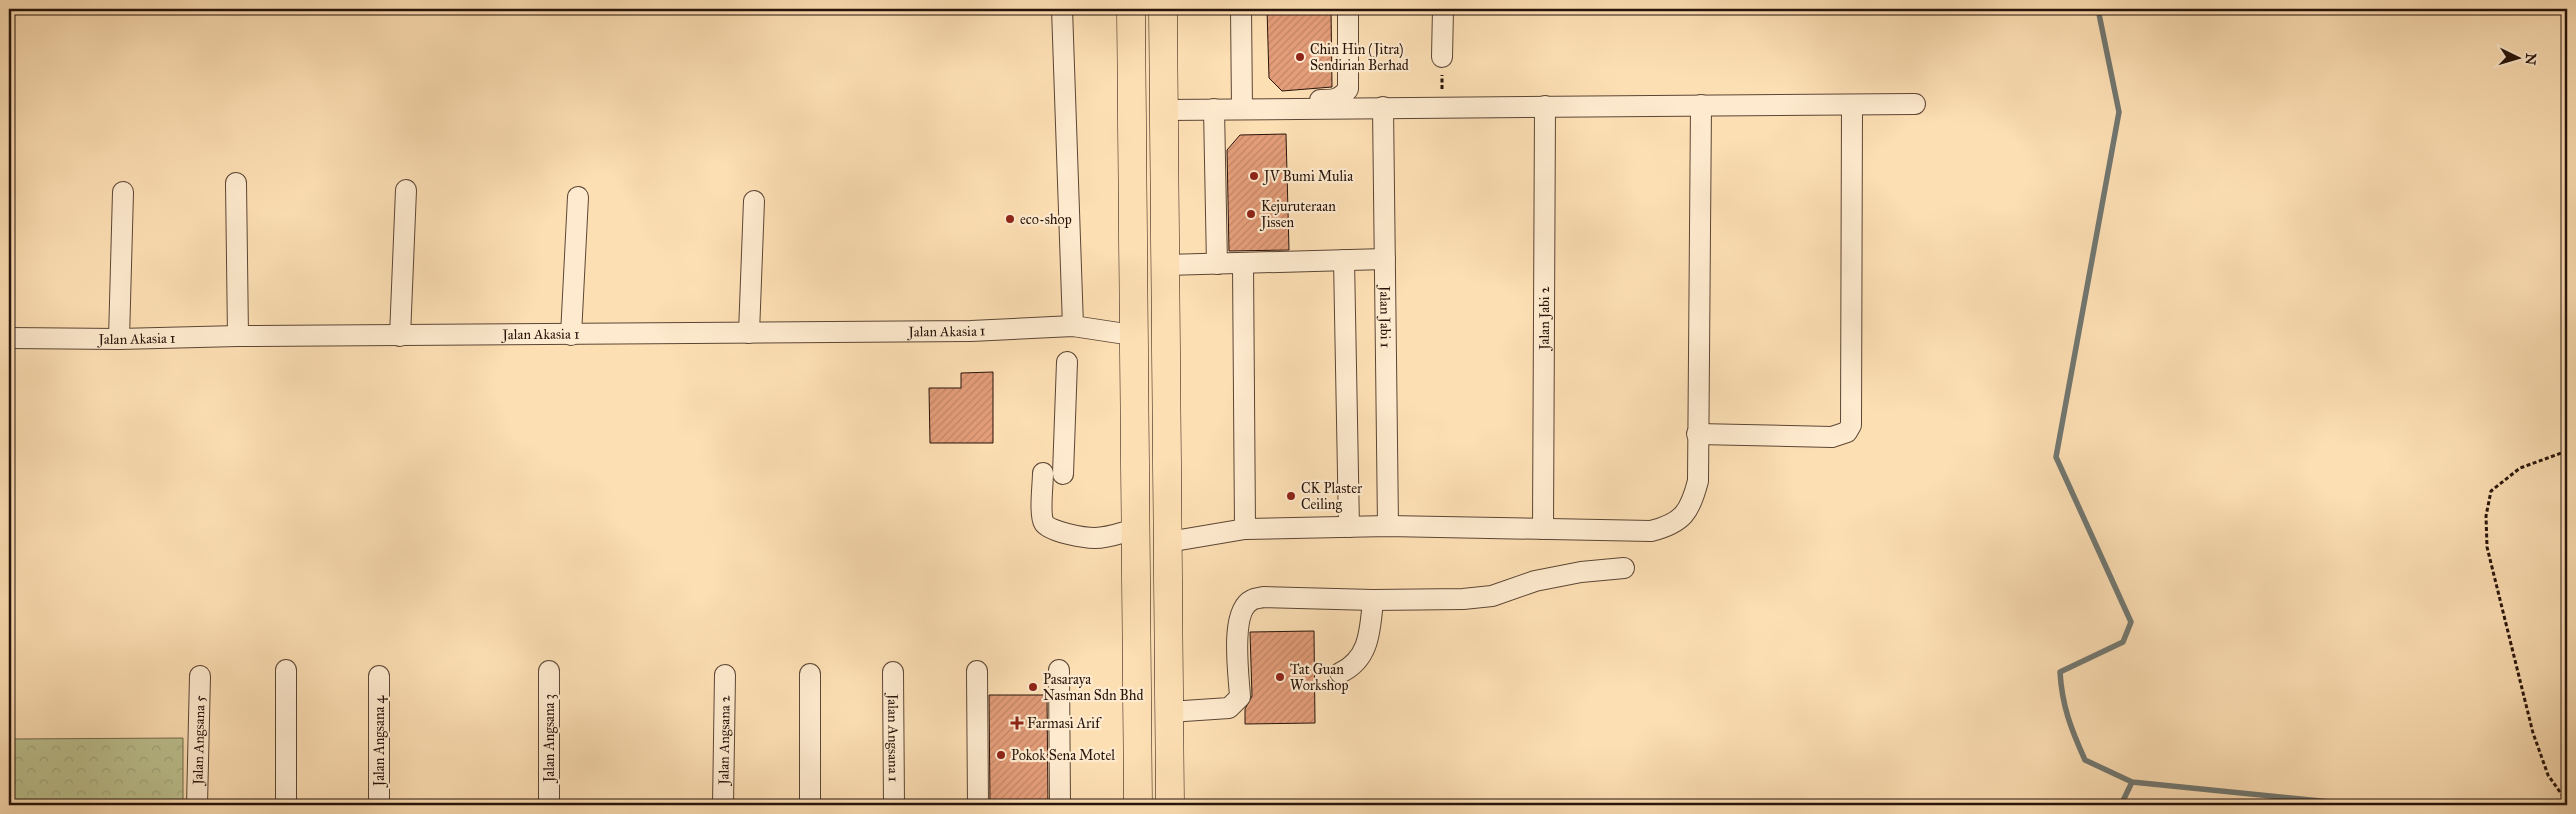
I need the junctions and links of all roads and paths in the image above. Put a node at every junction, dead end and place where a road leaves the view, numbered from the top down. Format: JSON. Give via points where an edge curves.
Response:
{"nodes":[{"id":1,"x":1062,"y":9,"type":"edge"},
{"id":2,"x":1131,"y":9,"type":"edge"},
{"id":3,"x":1163,"y":9,"type":"edge"},
{"id":4,"x":1241,"y":9,"type":"edge"},
{"id":5,"x":1348,"y":9,"type":"edge"},
{"id":6,"x":1443,"y":9,"type":"edge"},
{"id":7,"x":1442,"y":57,"type":"joint"},
{"id":8,"x":1242,"y":104,"type":"junction"},
{"id":9,"x":1915,"y":104,"type":"dead end"},
{"id":10,"x":1701,"y":105,"type":"junction"},
{"id":11,"x":1852,"y":105,"type":"junction"},
{"id":12,"x":1442,"y":106,"type":"junction"},
{"id":13,"x":1545,"y":106,"type":"junction"},
{"id":14,"x":1383,"y":107,"type":"junction"},
{"id":15,"x":1214,"y":109,"type":"junction"},
{"id":16,"x":1164,"y":110,"type":"junction"},
{"id":17,"x":236,"y":183,"type":"dead end"},
{"id":18,"x":406,"y":190,"type":"dead end"},
{"id":19,"x":123,"y":192,"type":"dead end"},
{"id":20,"x":578,"y":197,"type":"dead end"},
{"id":21,"x":754,"y":201,"type":"dead end"},
{"id":22,"x":1385,"y":259,"type":"junction"},
{"id":23,"x":1344,"y":260,"type":"junction"},
{"id":24,"x":1217,"y":264,"type":"junction"},
{"id":25,"x":1243,"y":264,"type":"junction"},
{"id":26,"x":1166,"y":265,"type":"junction"},
{"id":27,"x":1073,"y":326,"type":"junction"},
{"id":28,"x":749,"y":333,"type":"junction"},
{"id":29,"x":570,"y":335,"type":"junction"},
{"id":30,"x":1132,"y":335,"type":"junction"},
{"id":31,"x":238,"y":336,"type":"junction"},
{"id":32,"x":400,"y":336,"type":"junction"},
{"id":33,"x":9,"y":338,"type":"edge"},
{"id":34,"x":120,"y":339,"type":"junction"},
{"id":35,"x":1067,"y":362,"type":"dead end"},
{"id":36,"x":1697,"y":434,"type":"junction"},
{"id":37,"x":2567,"y":451,"type":"edge"},
{"id":38,"x":1043,"y":473,"type":"dead end"},
{"id":39,"x":1063,"y":474,"type":"dead end"},
{"id":40,"x":1388,"y":526,"type":"junction"},
{"id":41,"x":1348,"y":528,"type":"junction"},
{"id":42,"x":1543,"y":528,"type":"junction"},
{"id":43,"x":1136,"y":529,"type":"junction"},
{"id":44,"x":1245,"y":529,"type":"junction"},
{"id":45,"x":1168,"y":542,"type":"junction"},
{"id":46,"x":1624,"y":568,"type":"dead end"},
{"id":47,"x":1372,"y":600,"type":"junction"},
{"id":48,"x":286,"y":670,"type":"dead end"},
{"id":49,"x":1059,"y":670,"type":"dead end"},
{"id":50,"x":549,"y":671,"type":"dead end"},
{"id":51,"x":977,"y":671,"type":"dead end"},
{"id":52,"x":893,"y":672,"type":"dead end"},
{"id":53,"x":1340,"y":673,"type":"dead end"},
{"id":54,"x":810,"y":674,"type":"dead end"},
{"id":55,"x":725,"y":675,"type":"dead end"},
{"id":56,"x":200,"y":676,"type":"dead end"},
{"id":57,"x":379,"y":676,"type":"dead end"},
{"id":58,"x":1169,"y":712,"type":"junction"},
{"id":59,"x":2567,"y":802,"type":"edge"},
{"id":60,"x":197,"y":805,"type":"edge"},
{"id":61,"x":286,"y":805,"type":"edge"},
{"id":62,"x":379,"y":805,"type":"edge"},
{"id":63,"x":549,"y":805,"type":"edge"},
{"id":64,"x":724,"y":805,"type":"edge"},
{"id":65,"x":810,"y":805,"type":"edge"},
{"id":66,"x":894,"y":805,"type":"edge"},
{"id":67,"x":978,"y":805,"type":"edge"},
{"id":68,"x":1060,"y":805,"type":"edge"},
{"id":69,"x":1138,"y":805,"type":"edge"},
{"id":70,"x":1170,"y":805,"type":"edge"}],
"edges":[{"from":1,"to":27,"type":"street"},
{"from":2,"to":30,"type":"highway"},
{"from":3,"to":16,"type":"highway"},
{"from":4,"to":8,"type":"street"},
{"from":5,"to":8,"type":"street","via":[[1348,89],[1342,96],[1334,100]]},
{"from":6,"to":7,"type":"street"},
{"from":7,"to":12,"type":"path"},
{"from":8,"to":14,"type":"street"},
{"from":8,"to":15,"type":"street"},
{"from":9,"to":11,"type":"street"},
{"from":10,"to":11,"type":"street"},
{"from":10,"to":13,"type":"street"},
{"from":10,"to":36,"type":"street"},
{"from":11,"to":36,"type":"street","via":[[1851,425],[1847,432],[1832,437]]},
{"from":12,"to":13,"type":"street"},
{"from":12,"to":14,"type":"street"},
{"from":13,"to":42,"type":"street","name":"Jalan Jabi 2"},
{"from":14,"to":22,"type":"street","name":"Jalan Jabi 1"},
{"from":15,"to":16,"type":"street"},
{"from":15,"to":24,"type":"street"},
{"from":16,"to":26,"type":"highway"},
{"from":17,"to":31,"type":"street"},
{"from":18,"to":32,"type":"street"},
{"from":19,"to":34,"type":"street"},
{"from":20,"to":29,"type":"street"},
{"from":21,"to":28,"type":"street"},
{"from":22,"to":23,"type":"street"},
{"from":22,"to":40,"type":"street","name":"Jalan Jabi 1"},
{"from":23,"to":25,"type":"street"},
{"from":23,"to":41,"type":"street"},
{"from":24,"to":25,"type":"street"},
{"from":24,"to":26,"type":"street"},
{"from":25,"to":44,"type":"street"},
{"from":26,"to":45,"type":"highway"},
{"from":27,"to":28,"type":"street","name":"Jalan Akasia 1","via":[[971,331]]},
{"from":27,"to":30,"type":"street","name":"Jalan Akasia 1"},
{"from":28,"to":29,"type":"street","name":"Jalan Akasia 1"},
{"from":29,"to":32,"type":"street","name":"Jalan Akasia 1"},
{"from":30,"to":43,"type":"highway"},
{"from":31,"to":32,"type":"street","name":"Jalan Akasia 1"},
{"from":31,"to":34,"type":"street","name":"Jalan Akasia 1"},
{"from":33,"to":34,"type":"street","name":"Jalan Akasia 1"},
{"from":35,"to":39,"type":"street"},
{"from":36,"to":42,"type":"street","via":[[1698,480],[1692,502],[1684,516],[1671,526],[1651,531]]},
{"from":37,"to":59,"type":"path","via":[[2520,468],[2491,491],[2486,516],[2487,547],[2533,733],[2548,775]]},
{"from":38,"to":43,"type":"street","via":[[1043,515],[1048,527],[1095,538]]},
{"from":40,"to":41,"type":"street"},
{"from":40,"to":42,"type":"street"},
{"from":41,"to":44,"type":"street"},
{"from":43,"to":69,"type":"highway"},
{"from":44,"to":45,"type":"street"},
{"from":45,"to":58,"type":"highway"},
{"from":46,"to":47,"type":"street","via":[[1535,581],[1492,596]]},
{"from":47,"to":53,"type":"street","via":[[1370,637],[1349,668]]},
{"from":47,"to":58,"type":"street","via":[[1263,597],[1251,600],[1238,622],[1240,697],[1235,704],[1229,708]]},
{"from":48,"to":61,"type":"street"},
{"from":49,"to":68,"type":"street"},
{"from":50,"to":63,"type":"street","name":"Jalan Angsana 3"},
{"from":51,"to":67,"type":"street"},
{"from":52,"to":66,"type":"street","name":"Jalan Angsana 1"},
{"from":54,"to":65,"type":"street"},
{"from":55,"to":64,"type":"street","name":"Jalan Angsana 2"},
{"from":56,"to":60,"type":"street","name":"Jalan Angsana 5"},
{"from":57,"to":62,"type":"street","name":"Jalan Angsana 4"},
{"from":58,"to":70,"type":"highway"}]}
